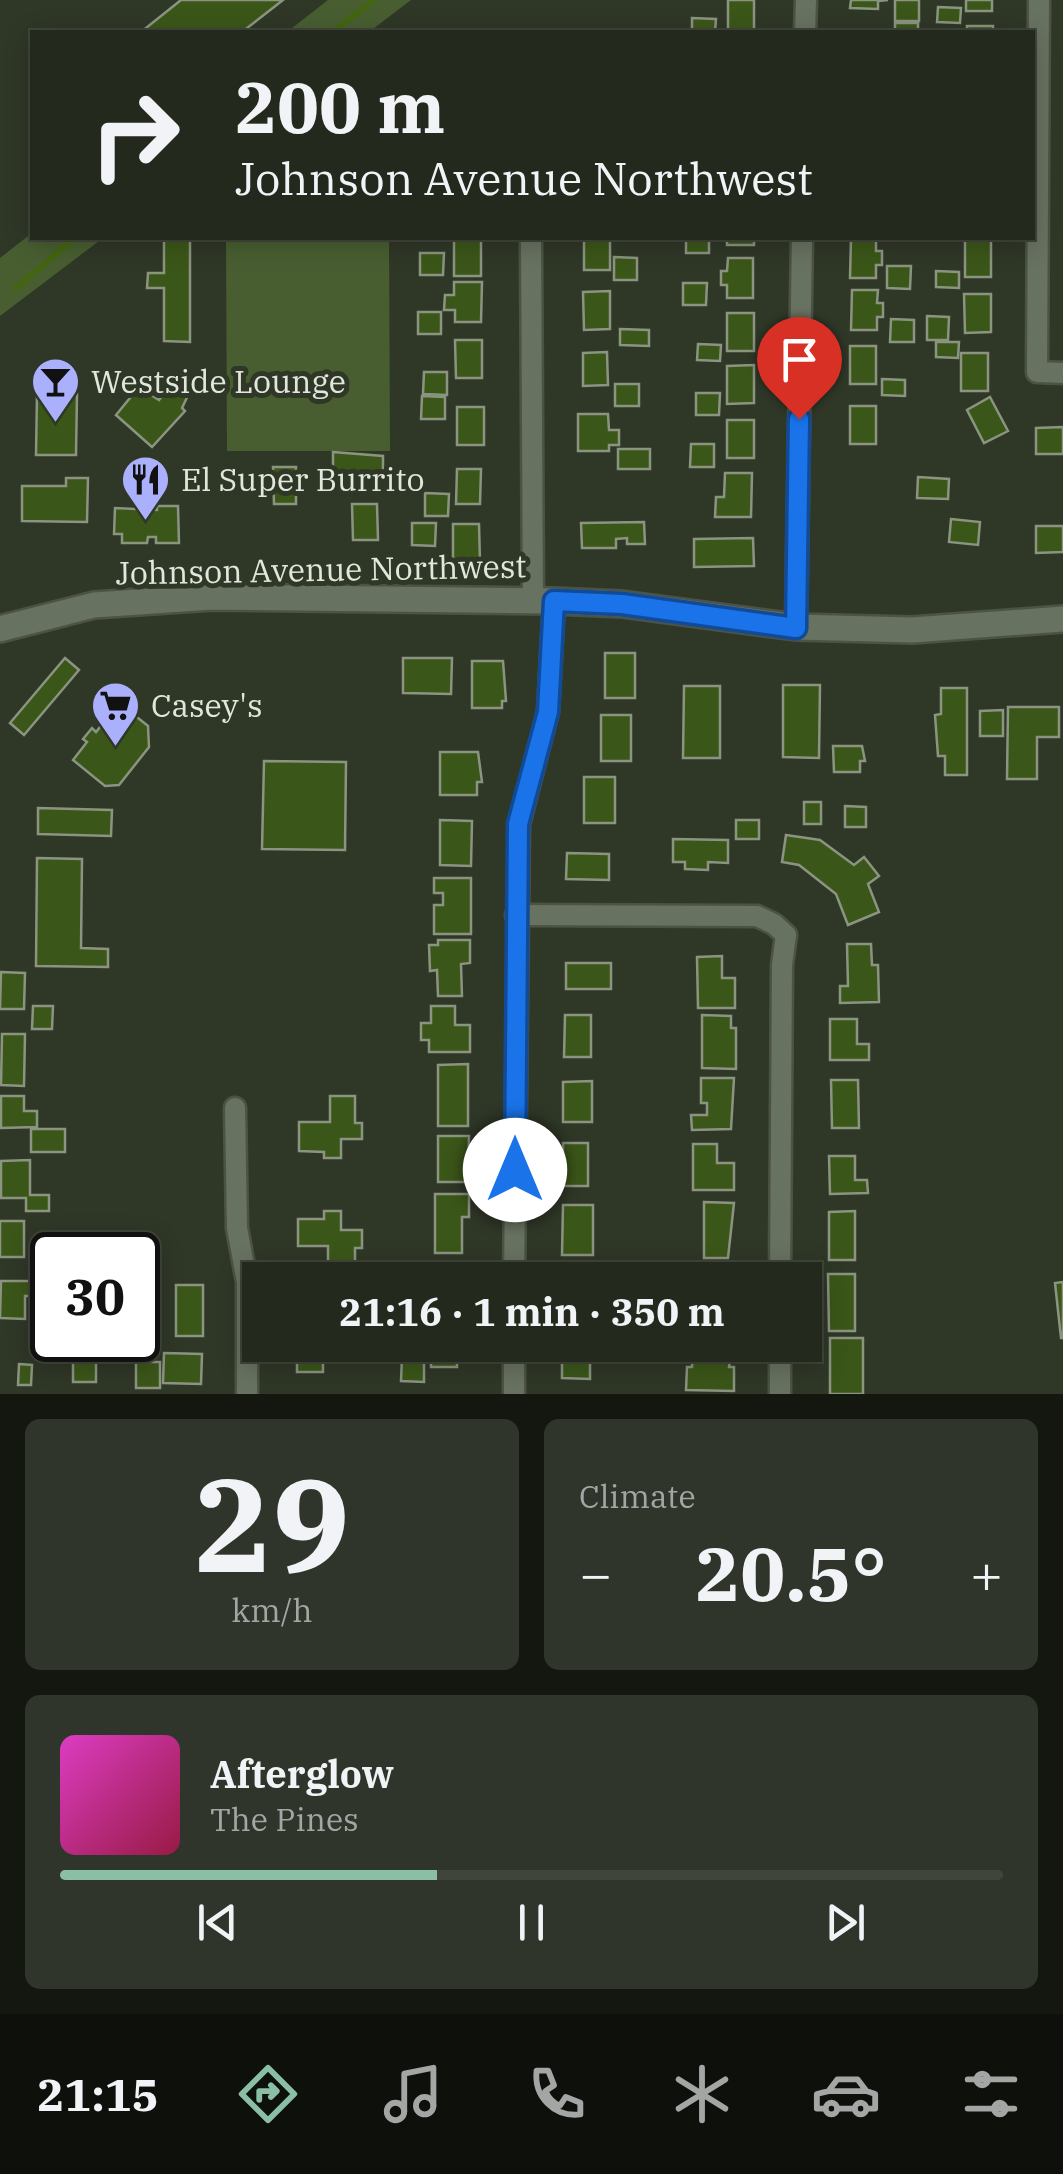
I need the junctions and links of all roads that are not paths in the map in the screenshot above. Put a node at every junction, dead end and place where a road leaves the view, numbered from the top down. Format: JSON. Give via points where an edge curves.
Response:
{"nodes":[{"id":1,"x":806,"y":0,"type":"edge"},
{"id":2,"x":1039,"y":0,"type":"edge"},
{"id":3,"x":805,"y":30,"type":"edge"},
{"id":4,"x":531,"y":240,"type":"edge"},
{"id":5,"x":802,"y":240,"type":"edge"},
{"id":6,"x":1063,"y":373,"type":"edge"},
{"id":7,"x":544,"y":600,"type":"junction"},
{"id":8,"x":1063,"y":619,"type":"edge"},
{"id":9,"x":796,"y":628,"type":"junction"},
{"id":10,"x":0,"y":629,"type":"edge"},
{"id":11,"x":516,"y":915,"type":"junction"},
{"id":12,"x":236,"y":1108,"type":"dead end"},
{"id":13,"x":514,"y":1262,"type":"edge"},
{"id":14,"x":780,"y":1262,"type":"edge"},
{"id":15,"x":514,"y":1362,"type":"edge"},
{"id":16,"x":780,"y":1362,"type":"edge"},
{"id":17,"x":248,"y":1394,"type":"edge"},
{"id":18,"x":514,"y":1394,"type":"edge"},
{"id":19,"x":780,"y":1394,"type":"edge"}],
"edges":[{"from":1,"to":3,"type":"street"},
{"from":2,"to":6,"type":"street","via":[[1037,372]]},
{"from":4,"to":7,"type":"street"},
{"from":5,"to":9,"type":"street"},
{"from":7,"to":9,"type":"street","name":"Johnson Avenue Northwest"},
{"from":7,"to":10,"type":"street","name":"Johnson Avenue Northwest","via":[[138,600]]},
{"from":7,"to":11,"type":"street","via":[[548,712],[518,824]]},
{"from":8,"to":9,"type":"street","name":"Johnson Avenue Northwest","via":[[912,630]]},
{"from":11,"to":13,"type":"street"},
{"from":11,"to":14,"type":"street","via":[[757,916],[786,934]]},
{"from":12,"to":17,"type":"street"},
{"from":15,"to":18,"type":"street"},
{"from":16,"to":19,"type":"street"}]}
